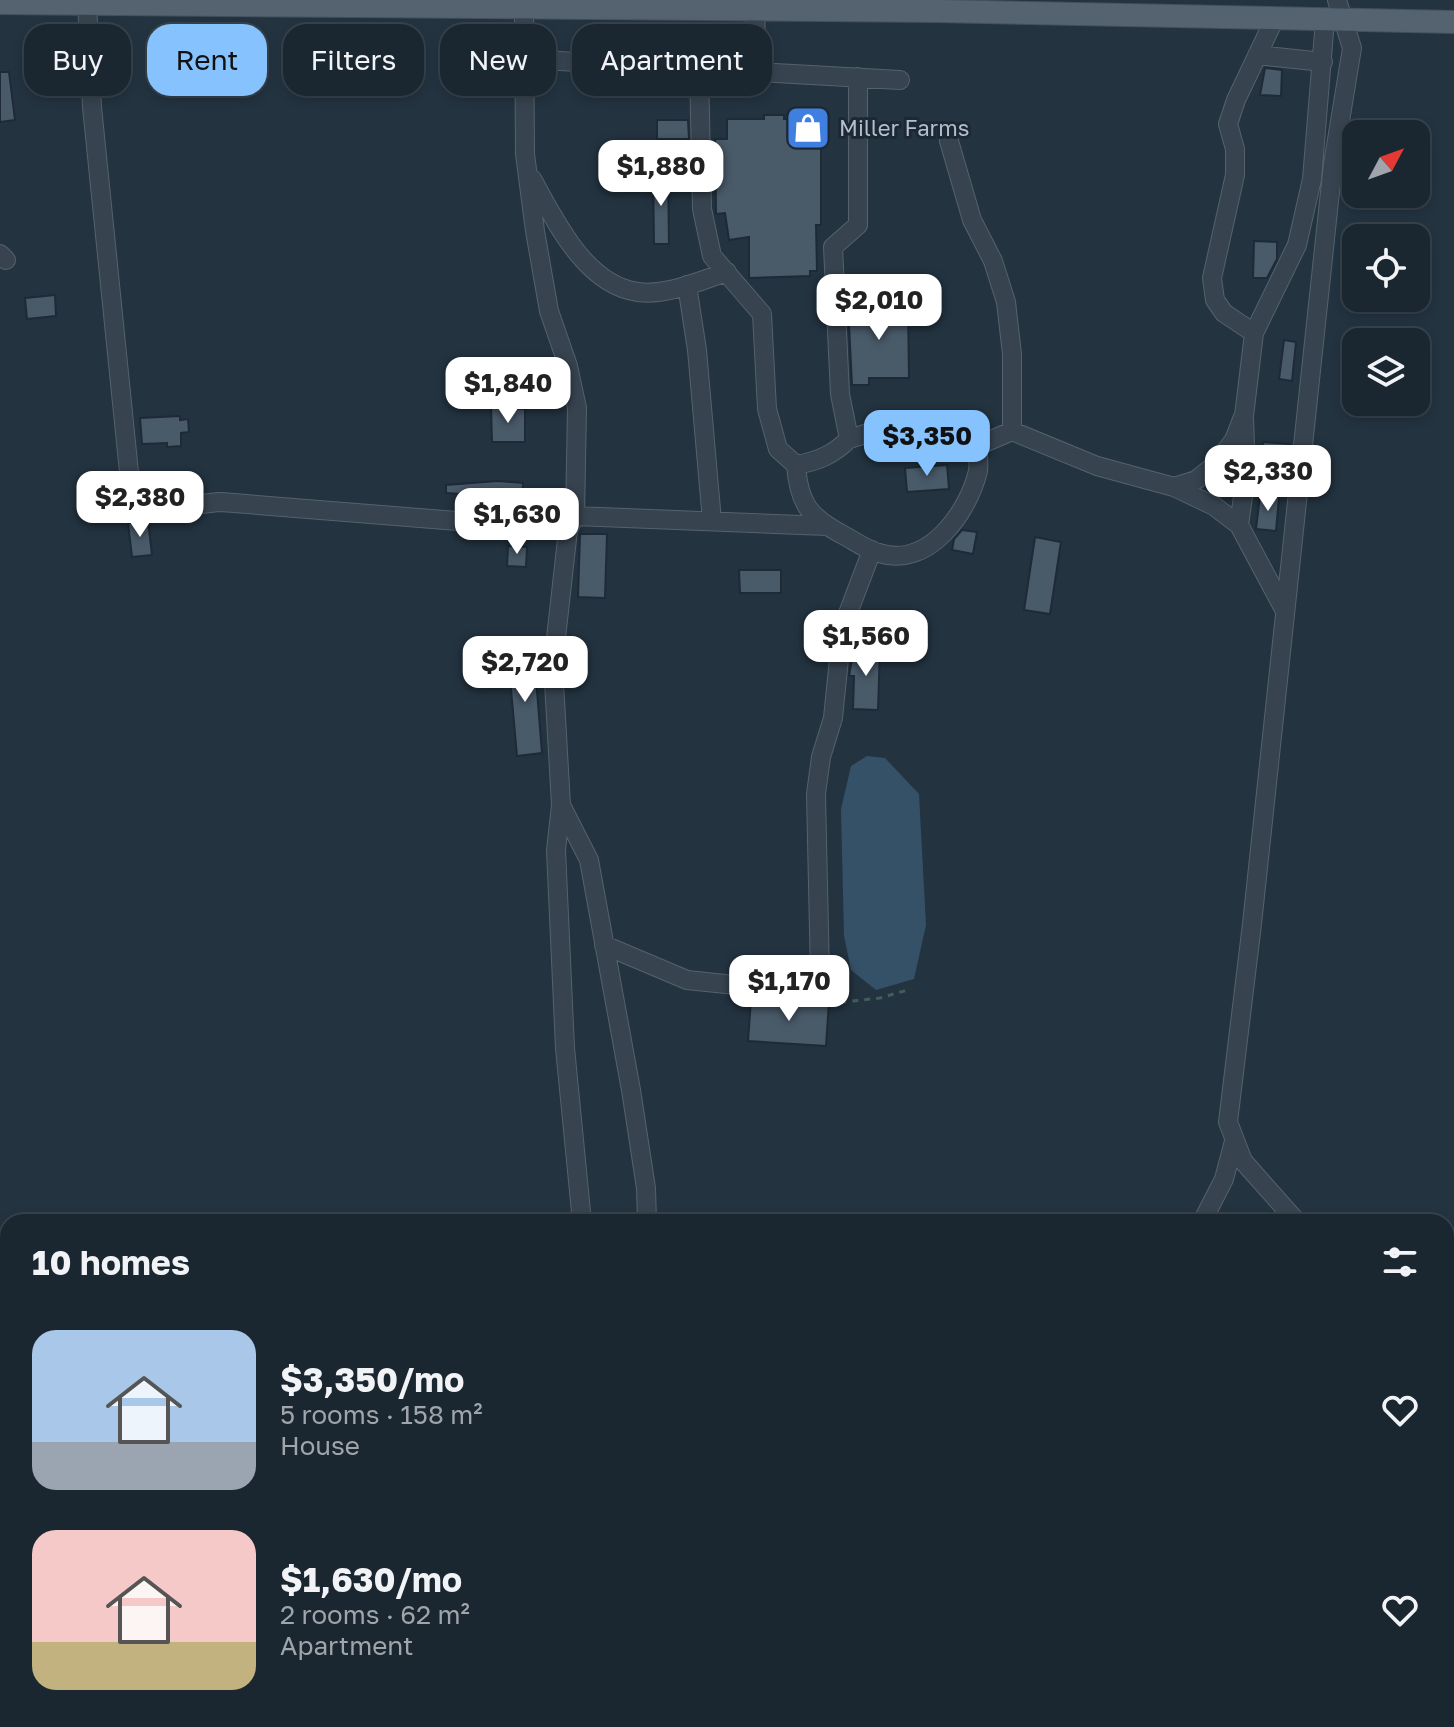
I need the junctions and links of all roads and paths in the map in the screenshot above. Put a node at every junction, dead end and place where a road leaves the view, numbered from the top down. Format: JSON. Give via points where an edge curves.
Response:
{"nodes":[{"id":1,"x":87,"y":2,"type":"junction"},
{"id":2,"x":0,"y":3,"type":"edge"},
{"id":3,"x":524,"y":6,"type":"junction"},
{"id":4,"x":755,"y":9,"type":"junction"},
{"id":5,"x":1334,"y":14,"type":"edge"},
{"id":6,"x":1275,"y":18,"type":"junction"},
{"id":7,"x":1454,"y":22,"type":"edge"},
{"id":8,"x":524,"y":24,"type":"edge"},
{"id":9,"x":755,"y":24,"type":"edge"},
{"id":10,"x":1257,"y":55,"type":"junction"},
{"id":11,"x":1323,"y":62,"type":"junction"},
{"id":12,"x":772,"y":73,"type":"edge"},
{"id":13,"x":858,"y":77,"type":"junction"},
{"id":14,"x":900,"y":80,"type":"dead end"},
{"id":15,"x":525,"y":96,"type":"edge"},
{"id":16,"x":700,"y":96,"type":"edge"},
{"id":17,"x":949,"y":141,"type":"dead end"},
{"id":18,"x":527,"y":169,"type":"junction"},
{"id":19,"x":727,"y":272,"type":"junction"},
{"id":20,"x":687,"y":285,"type":"junction"},
{"id":21,"x":1254,"y":333,"type":"junction"},
{"id":22,"x":1244,"y":416,"type":"junction"},
{"id":23,"x":1012,"y":431,"type":"junction"},
{"id":24,"x":849,"y":439,"type":"junction"},
{"id":25,"x":977,"y":446,"type":"junction"},
{"id":26,"x":796,"y":465,"type":"junction"},
{"id":27,"x":1174,"y":487,"type":"junction"},
{"id":28,"x":712,"y":521,"type":"junction"},
{"id":29,"x":571,"y":523,"type":"junction"},
{"id":30,"x":1239,"y":525,"type":"junction"},
{"id":31,"x":827,"y":526,"type":"junction"},
{"id":32,"x":872,"y":550,"type":"junction"},
{"id":33,"x":1285,"y":611,"type":"junction"},
{"id":34,"x":561,"y":805,"type":"junction"},
{"id":35,"x":604,"y":945,"type":"junction"},
{"id":36,"x":815,"y":987,"type":"junction"},
{"id":37,"x":911,"y":989,"type":"dead end"},
{"id":38,"x":1234,"y":1141,"type":"junction"},
{"id":39,"x":581,"y":1214,"type":"edge"},
{"id":40,"x":647,"y":1214,"type":"edge"},
{"id":41,"x":1206,"y":1214,"type":"edge"},
{"id":42,"x":1290,"y":1214,"type":"edge"}],
"edges":[{"from":1,"to":2,"type":"main road"},
{"from":1,"to":3,"type":"main road"},
{"from":1,"to":29,"type":"street","via":[[95,138],[129,472],[136,490],[152,504],[165,505],[221,502]]},
{"from":3,"to":4,"type":"main road"},
{"from":3,"to":8,"type":"street"},
{"from":4,"to":6,"type":"main road"},
{"from":4,"to":9,"type":"street"},
{"from":5,"to":6,"type":"main road"},
{"from":5,"to":7,"type":"main road"},
{"from":5,"to":11,"type":"street"},
{"from":5,"to":33,"type":"street","via":[[1352,48],[1333,164]]},
{"from":6,"to":10,"type":"street"},
{"from":10,"to":11,"type":"street"},
{"from":10,"to":21,"type":"street","via":[[1228,124],[1235,175],[1212,278],[1215,300],[1224,313]]},
{"from":11,"to":21,"type":"street","via":[[1312,179],[1297,245]]},
{"from":12,"to":13,"type":"street"},
{"from":13,"to":14,"type":"street"},
{"from":13,"to":24,"type":"street","via":[[858,225],[833,247],[840,394]]},
{"from":15,"to":18,"type":"street"},
{"from":16,"to":19,"type":"street","via":[[702,209],[712,256]]},
{"from":17,"to":23,"type":"street","via":[[972,220],[1006,302]]},
{"from":18,"to":20,"type":"street","via":[[558,226],[600,276],[636,292]]},
{"from":18,"to":29,"type":"street","via":[[543,282],[575,388]]},
{"from":19,"to":20,"type":"street"},
{"from":19,"to":26,"type":"street","via":[[762,314],[767,409],[778,449]]},
{"from":20,"to":28,"type":"street"},
{"from":21,"to":22,"type":"street"},
{"from":22,"to":27,"type":"street","via":[[1216,464],[1196,480]]},
{"from":22,"to":30,"type":"street","via":[[1247,462]]},
{"from":23,"to":25,"type":"street"},
{"from":23,"to":27,"type":"street","via":[[1097,466]]},
{"from":24,"to":25,"type":"street","via":[[898,423],[962,433]]},
{"from":24,"to":26,"type":"street","via":[[837,452]]},
{"from":25,"to":32,"type":"street","via":[[978,469],[968,496],[934,544],[910,554]]},
{"from":26,"to":31,"type":"street","via":[[805,506]]},
{"from":27,"to":30,"type":"street"},
{"from":28,"to":29,"type":"street"},
{"from":28,"to":31,"type":"street"},
{"from":29,"to":34,"type":"street","via":[[553,665]]},
{"from":30,"to":33,"type":"street"},
{"from":31,"to":32,"type":"street"},
{"from":32,"to":36,"type":"street","via":[[842,629],[833,718],[816,794],[820,976]]},
{"from":33,"to":38,"type":"street","via":[[1228,1122]]},
{"from":34,"to":35,"type":"street","via":[[589,860]]},
{"from":34,"to":39,"type":"street","via":[[557,912]]},
{"from":35,"to":36,"type":"street","via":[[687,980],[802,992]]},
{"from":35,"to":40,"type":"street"},
{"from":36,"to":37,"type":"path","via":[[832,988],[844,1002]]},
{"from":38,"to":41,"type":"street","via":[[1224,1179]]},
{"from":38,"to":42,"type":"street","via":[[1243,1161]]}]}
